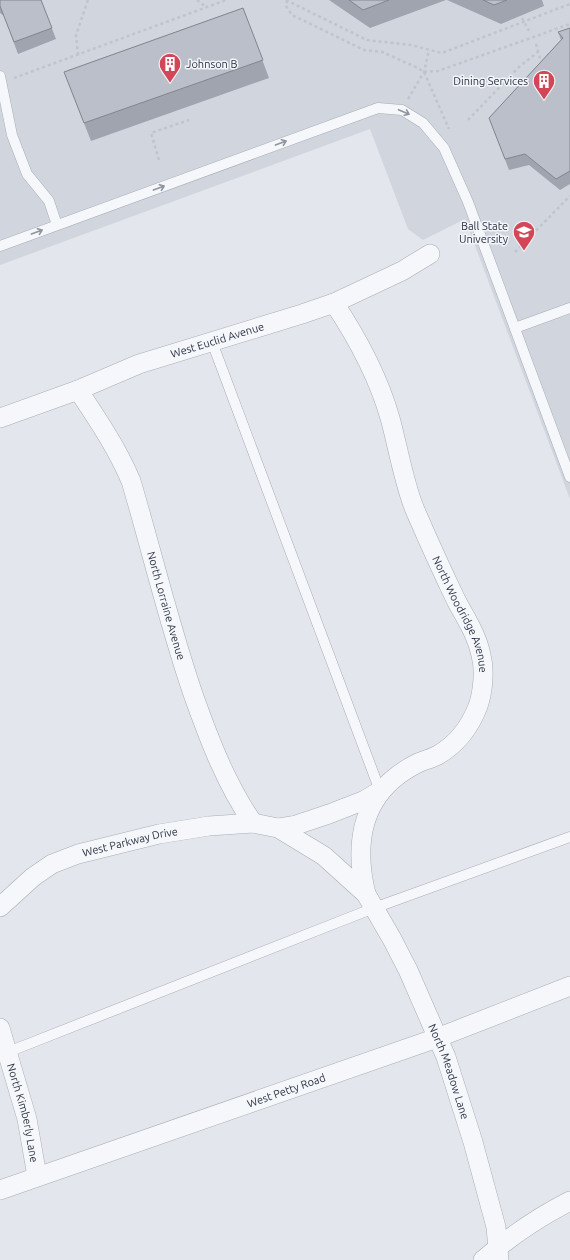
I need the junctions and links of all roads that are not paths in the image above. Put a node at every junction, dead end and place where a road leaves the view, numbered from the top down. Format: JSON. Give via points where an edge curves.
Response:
{"nodes":[{"id":1,"x":1,"y":79,"type":"edge"},
{"id":2,"x":57,"y":225,"type":"junction"},
{"id":3,"x":0,"y":246,"type":"edge"},
{"id":4,"x":430,"y":254,"type":"dead end"},
{"id":5,"x":334,"y":302,"type":"junction"},
{"id":6,"x":570,"y":308,"type":"edge"},
{"id":7,"x":515,"y":328,"type":"junction"},
{"id":8,"x":212,"y":342,"type":"junction"},
{"id":9,"x":78,"y":390,"type":"junction"},
{"id":10,"x":0,"y":418,"type":"edge"},
{"id":11,"x":570,"y":477,"type":"edge"},
{"id":12,"x":380,"y":791,"type":"junction"},
{"id":13,"x":253,"y":823,"type":"junction"},
{"id":14,"x":278,"y":828,"type":"junction"},
{"id":15,"x":570,"y":837,"type":"edge"},
{"id":16,"x":370,"y":901,"type":"junction"},
{"id":17,"x":0,"y":907,"type":"edge"},
{"id":18,"x":570,"y":986,"type":"edge"},
{"id":19,"x":0,"y":1028,"type":"edge"},
{"id":20,"x":437,"y":1038,"type":"junction"},
{"id":21,"x":8,"y":1052,"type":"junction"},
{"id":22,"x":37,"y":1176,"type":"junction"},
{"id":23,"x":0,"y":1190,"type":"edge"},
{"id":24,"x":570,"y":1201,"type":"edge"},
{"id":25,"x":499,"y":1253,"type":"edge"},
{"id":26,"x":483,"y":1260,"type":"edge"}],
"edges":[{"from":1,"to":2,"type":"lane","via":[[12,135],[27,174],[49,201]]},
{"from":3,"to":2,"type":"lane","one_way":true},
{"from":2,"to":7,"type":"lane","one_way":true,"via":[[378,108],[402,110],[423,123],[444,148],[468,202]]},
{"from":4,"to":5,"type":"street","name":"West Euclid Avenue","via":[[402,271]]},
{"from":5,"to":8,"type":"street","name":"West Euclid Avenue"},
{"from":5,"to":12,"type":"street","name":"North Woodridge Avenue","via":[[378,382],[414,508],[476,637],[482,658],[479,704],[470,725],[454,744],[416,764]]},
{"from":6,"to":7,"type":"lane"},
{"from":7,"to":11,"type":"lane"},
{"from":8,"to":9,"type":"street","name":"West Euclid Avenue","via":[[139,364]]},
{"from":8,"to":12,"type":"lane"},
{"from":9,"to":10,"type":"street","name":"West Euclid Avenue"},
{"from":9,"to":13,"type":"street","name":"North Lorraine Avenue","via":[[121,458],[131,481],[176,641],[204,725],[236,800]]},
{"from":12,"to":14,"type":"street","name":"West Parkway Drive","via":[[365,800],[329,814]]},
{"from":12,"to":16,"type":"street","name":"North Woodridge Avenue","via":[[364,823],[359,852],[362,876]]},
{"from":13,"to":14,"type":"street","name":"West Parkway Drive"},
{"from":13,"to":17,"type":"street","name":"West Parkway Drive","via":[[209,826],[159,834],[78,854],[52,864],[33,877]]},
{"from":14,"to":16,"type":"street","name":"West Parkway Drive","via":[[324,856]]},
{"from":15,"to":16,"type":"lane"},
{"from":16,"to":20,"type":"street","name":"North Meadow Lane","via":[[408,970]]},
{"from":16,"to":21,"type":"lane"},
{"from":18,"to":20,"type":"street","name":"West Petty Road"},
{"from":19,"to":21,"type":"street","name":"North Kimberly Lane"},
{"from":20,"to":22,"type":"street","name":"West Petty Road"},
{"from":20,"to":25,"type":"street","name":"North Meadow Lane","via":[[446,1057],[472,1142],[496,1227]]},
{"from":21,"to":22,"type":"street","name":"North Kimberly Lane","via":[[27,1118]]},
{"from":22,"to":23,"type":"street","name":"West Petty Road"},
{"from":24,"to":25,"type":"street","via":[[533,1222]]},
{"from":25,"to":26,"type":"street"}]}
